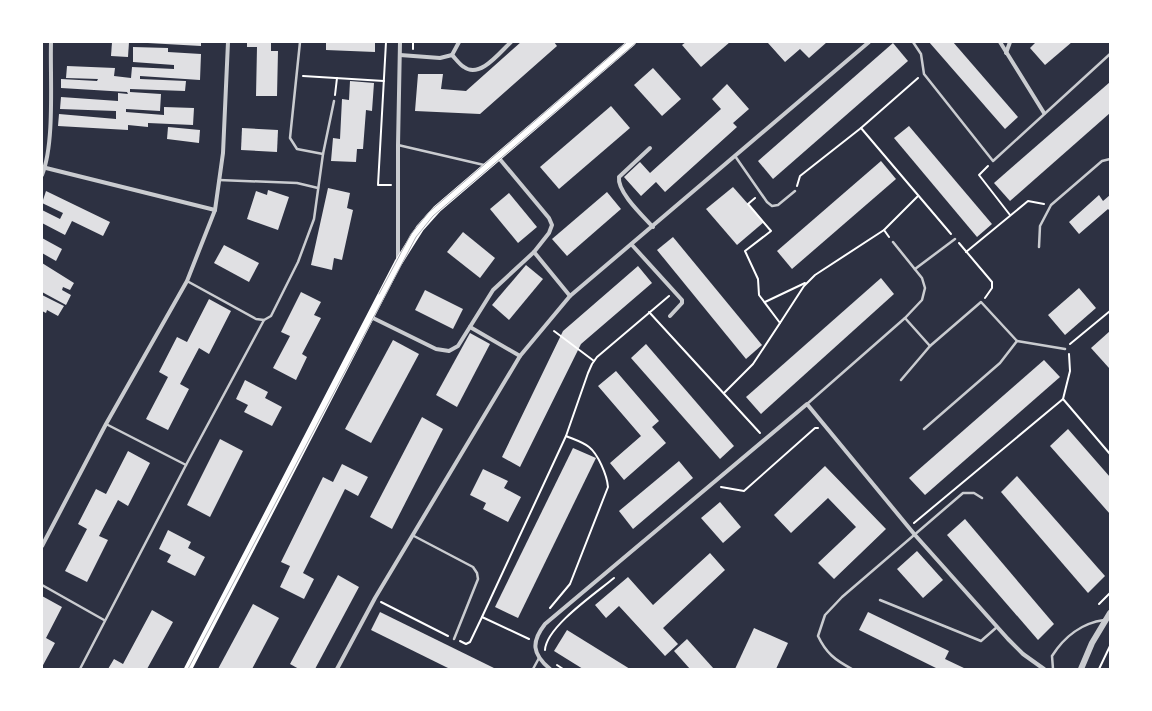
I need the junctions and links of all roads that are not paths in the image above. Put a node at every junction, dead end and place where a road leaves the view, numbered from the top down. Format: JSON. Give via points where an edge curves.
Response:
{"nodes":[{"id":1,"x":51,"y":42,"type":"edge"},
{"id":2,"x":228,"y":42,"type":"edge"},
{"id":3,"x":300,"y":42,"type":"edge"},
{"id":4,"x":400,"y":42,"type":"edge"},
{"id":5,"x":459,"y":42,"type":"edge"},
{"id":6,"x":511,"y":42,"type":"edge"},
{"id":7,"x":632,"y":42,"type":"edge"},
{"id":8,"x":869,"y":42,"type":"edge"},
{"id":9,"x":913,"y":42,"type":"edge"},
{"id":10,"x":1000,"y":42,"type":"edge"},
{"id":11,"x":1010,"y":42,"type":"edge"},
{"id":12,"x":1006,"y":53,"type":"junction"},
{"id":13,"x":1110,"y":54,"type":"edge"},
{"id":14,"x":400,"y":55,"type":"junction"},
{"id":15,"x":452,"y":55,"type":"junction"},
{"id":16,"x":334,"y":101,"type":"road end"},
{"id":17,"x":1044,"y":113,"type":"junction"},
{"id":18,"x":398,"y":145,"type":"junction"},
{"id":19,"x":650,"y":148,"type":"dead end"},
{"id":20,"x":323,"y":154,"type":"junction"},
{"id":21,"x":498,"y":156,"type":"junction"},
{"id":22,"x":735,"y":156,"type":"junction"},
{"id":23,"x":1110,"y":159,"type":"edge"},
{"id":24,"x":487,"y":166,"type":"junction"},
{"id":25,"x":44,"y":167,"type":"edge"},
{"id":26,"x":42,"y":175,"type":"edge"},
{"id":27,"x":219,"y":180,"type":"junction"},
{"id":28,"x":318,"y":188,"type":"junction"},
{"id":29,"x":795,"y":191,"type":"road end"},
{"id":30,"x":215,"y":210,"type":"junction"},
{"id":31,"x":653,"y":227,"type":"junction"},
{"id":32,"x":955,"y":239,"type":"road end"},
{"id":33,"x":893,"y":242,"type":"road end"},
{"id":34,"x":632,"y":245,"type":"junction"},
{"id":35,"x":1039,"y":247,"type":"dead end"},
{"id":36,"x":534,"y":252,"type":"junction"},
{"id":37,"x":398,"y":264,"type":"junction"},
{"id":38,"x":915,"y":269,"type":"junction"},
{"id":39,"x":187,"y":281,"type":"junction"},
{"id":40,"x":570,"y":296,"type":"junction"},
{"id":41,"x":670,"y":316,"type":"dead end"},
{"id":42,"x":371,"y":317,"type":"junction"},
{"id":43,"x":905,"y":318,"type":"junction"},
{"id":44,"x":264,"y":320,"type":"junction"},
{"id":45,"x":470,"y":327,"type":"junction"},
{"id":46,"x":1017,"y":341,"type":"junction"},
{"id":47,"x":930,"y":346,"type":"junction"},
{"id":48,"x":1065,"y":349,"type":"road end"},
{"id":49,"x":520,"y":356,"type":"junction"},
{"id":50,"x":901,"y":380,"type":"dead end"},
{"id":51,"x":807,"y":404,"type":"junction"},
{"id":52,"x":106,"y":424,"type":"junction"},
{"id":53,"x":924,"y":429,"type":"dead end"},
{"id":54,"x":186,"y":466,"type":"junction"},
{"id":55,"x":982,"y":498,"type":"dead end"},
{"id":56,"x":915,"y":535,"type":"junction"},
{"id":57,"x":414,"y":536,"type":"junction"},
{"id":58,"x":42,"y":546,"type":"edge"},
{"id":59,"x":42,"y":585,"type":"edge"},
{"id":60,"x":880,"y":600,"type":"dead end"},
{"id":61,"x":1110,"y":613,"type":"edge"},
{"id":62,"x":104,"y":620,"type":"junction"},
{"id":63,"x":1105,"y":620,"type":"junction"},
{"id":64,"x":997,"y":627,"type":"junction"},
{"id":65,"x":454,"y":638,"type":"dead end"},
{"id":66,"x":539,"y":658,"type":"junction"},
{"id":67,"x":80,"y":669,"type":"edge"},
{"id":68,"x":188,"y":669,"type":"edge"},
{"id":69,"x":337,"y":669,"type":"edge"},
{"id":70,"x":533,"y":669,"type":"edge"},
{"id":71,"x":550,"y":669,"type":"edge"},
{"id":72,"x":852,"y":669,"type":"edge"},
{"id":73,"x":1044,"y":669,"type":"edge"},
{"id":74,"x":1053,"y":669,"type":"edge"},
{"id":75,"x":1081,"y":669,"type":"edge"}],
"edges":[{"from":1,"to":25,"type":"street","via":[[49,131]]},
{"from":2,"to":27,"type":"street","via":[[223,153]]},
{"from":3,"to":20,"type":"lane","via":[[290,138],[297,149]]},
{"from":4,"to":14,"type":"street"},
{"from":5,"to":15,"type":"street"},
{"from":6,"to":15,"type":"street","via":[[482,68],[475,70],[464,68]]},
{"from":7,"to":21,"type":"main road"},
{"from":8,"to":22,"type":"street"},
{"from":9,"to":17,"type":"lane","via":[[921,54],[924,74],[993,161]]},
{"from":10,"to":12,"type":"street"},
{"from":11,"to":12,"type":"street"},
{"from":12,"to":17,"type":"street"},
{"from":13,"to":17,"type":"lane"},
{"from":14,"to":15,"type":"street","via":[[440,58]]},
{"from":14,"to":18,"type":"street"},
{"from":16,"to":20,"type":"lane"},
{"from":18,"to":24,"type":"lane"},
{"from":18,"to":37,"type":"street"},
{"from":19,"to":31,"type":"street","via":[[619,177],[618,183]]},
{"from":20,"to":28,"type":"lane"},
{"from":21,"to":24,"type":"main road"},
{"from":21,"to":36,"type":"street","via":[[552,225]]},
{"from":22,"to":29,"type":"lane","via":[[772,206],[778,205]]},
{"from":22,"to":31,"type":"street"},
{"from":23,"to":35,"type":"lane","via":[[1102,161],[1051,205],[1040,226]]},
{"from":24,"to":37,"type":"main road","via":[[427,220]]},
{"from":25,"to":26,"type":"street"},
{"from":25,"to":30,"type":"street"},
{"from":27,"to":28,"type":"lane","via":[[297,182]]},
{"from":27,"to":30,"type":"street"},
{"from":28,"to":44,"type":"lane","via":[[314,219],[301,256],[274,313]]},
{"from":30,"to":39,"type":"street"},
{"from":31,"to":34,"type":"street"},
{"from":32,"to":38,"type":"lane"},
{"from":33,"to":38,"type":"lane"},
{"from":34,"to":40,"type":"street"},
{"from":34,"to":41,"type":"street","via":[[682,303]]},
{"from":36,"to":40,"type":"street"},
{"from":36,"to":45,"type":"street","via":[[493,290]]},
{"from":37,"to":42,"type":"main road"},
{"from":38,"to":43,"type":"lane","via":[[922,278],[925,288],[922,300]]},
{"from":39,"to":44,"type":"lane","via":[[256,319]]},
{"from":39,"to":52,"type":"street"},
{"from":40,"to":49,"type":"street"},
{"from":42,"to":45,"type":"street","via":[[436,349],[450,352],[458,346]]},
{"from":42,"to":68,"type":"main road"},
{"from":43,"to":47,"type":"lane"},
{"from":43,"to":51,"type":"lane"},
{"from":44,"to":54,"type":"lane"},
{"from":45,"to":49,"type":"street"},
{"from":46,"to":47,"type":"lane","via":[[982,302]]},
{"from":46,"to":48,"type":"lane"},
{"from":46,"to":53,"type":"lane","via":[[1000,363]]},
{"from":47,"to":50,"type":"lane"},
{"from":49,"to":57,"type":"street"},
{"from":51,"to":56,"type":"street"},
{"from":51,"to":66,"type":"street","via":[[545,624],[535,638]]},
{"from":52,"to":54,"type":"lane"},
{"from":52,"to":58,"type":"street"},
{"from":54,"to":62,"type":"lane"},
{"from":55,"to":56,"type":"lane","via":[[974,493],[964,493]]},
{"from":56,"to":64,"type":"street"},
{"from":56,"to":72,"type":"lane","via":[[842,597],[825,615],[818,636],[825,650],[839,663]]},
{"from":57,"to":65,"type":"lane","via":[[473,567],[477,573],[478,579]]},
{"from":57,"to":69,"type":"street","via":[[375,598]]},
{"from":59,"to":62,"type":"lane"},
{"from":60,"to":64,"type":"lane","via":[[981,641]]},
{"from":61,"to":63,"type":"street"},
{"from":62,"to":67,"type":"lane"},
{"from":63,"to":74,"type":"lane","via":[[1084,625],[1062,642],[1052,656]]},
{"from":63,"to":75,"type":"street"},
{"from":64,"to":73,"type":"street","via":[[1023,654]]},
{"from":66,"to":70,"type":"lane"},
{"from":66,"to":71,"type":"street"}]}
